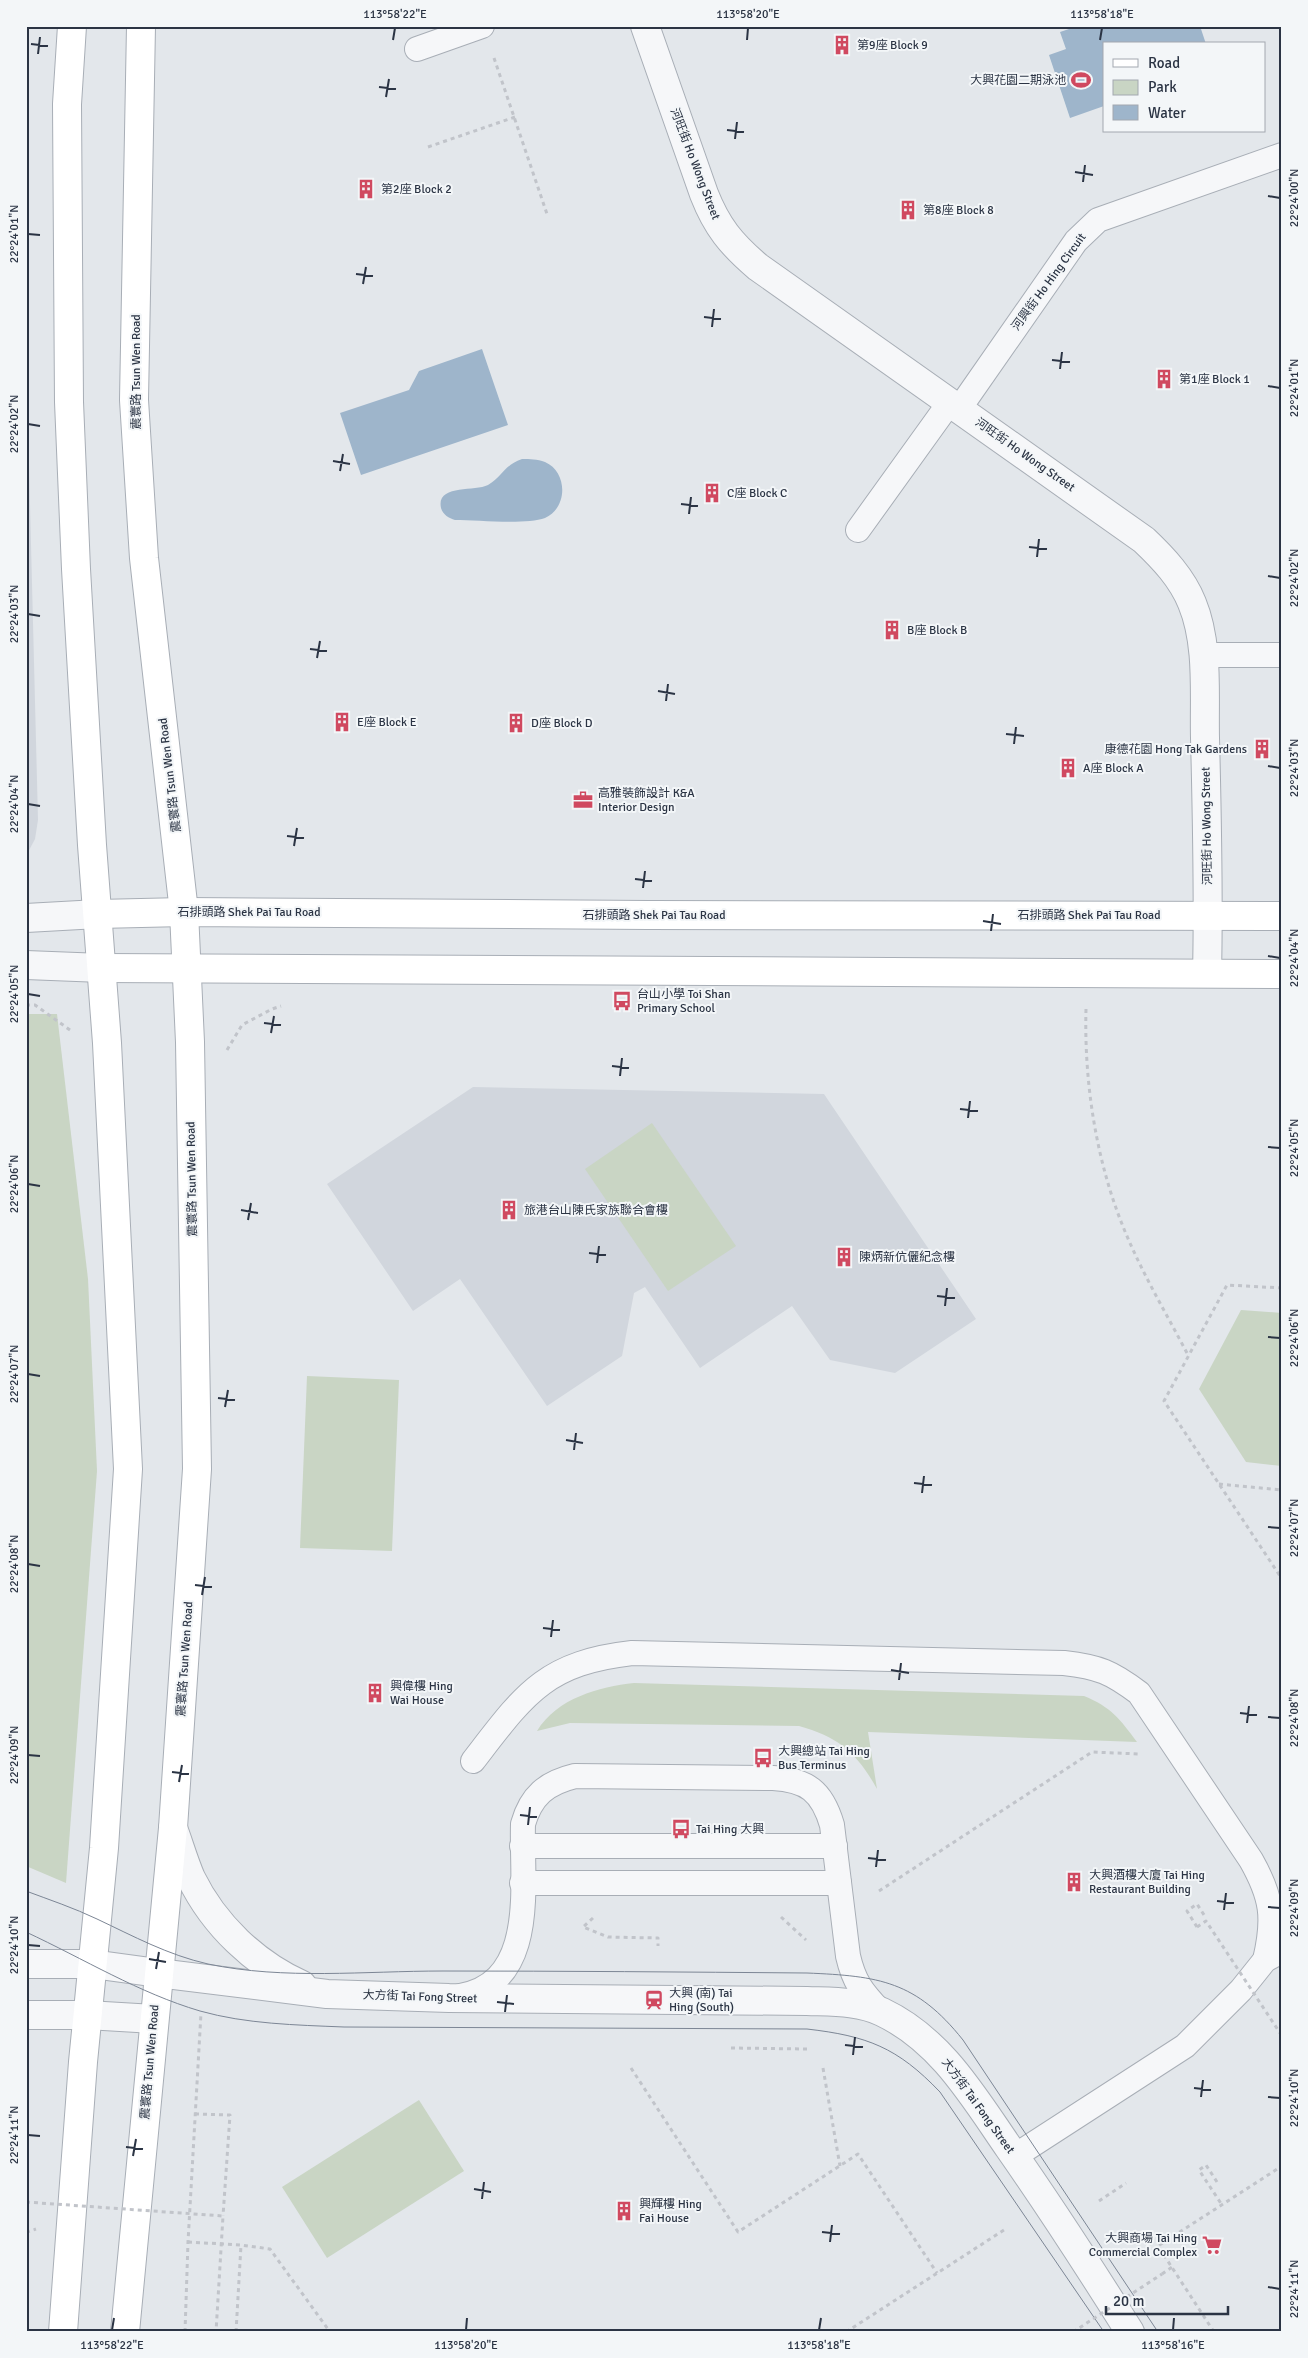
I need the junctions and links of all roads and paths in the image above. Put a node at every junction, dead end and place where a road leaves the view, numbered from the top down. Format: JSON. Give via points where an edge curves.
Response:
{"nodes":[{"id":1,"x":72,"y":26,"type":"edge"},
{"id":2,"x":141,"y":26,"type":"edge"},
{"id":3,"x":482,"y":26,"type":"edge"},
{"id":4,"x":646,"y":26,"type":"edge"},
{"id":5,"x":417,"y":48,"type":"dead end"},
{"id":6,"x":493,"y":54,"type":"dead end"},
{"id":7,"x":515,"y":117,"type":"junction"},
{"id":8,"x":428,"y":147,"type":"dead end"},
{"id":9,"x":1282,"y":154,"type":"edge"},
{"id":10,"x":548,"y":214,"type":"dead end"},
{"id":11,"x":955,"y":405,"type":"junction"},
{"id":12,"x":858,"y":530,"type":"dead end"},
{"id":13,"x":1203,"y":656,"type":"junction"},
{"id":14,"x":1282,"y":656,"type":"edge"},
{"id":15,"x":184,"y":912,"type":"junction"},
{"id":16,"x":98,"y":914,"type":"junction"},
{"id":17,"x":1208,"y":916,"type":"junction"},
{"id":18,"x":1282,"y":916,"type":"edge"},
{"id":19,"x":26,"y":918,"type":"edge"},
{"id":20,"x":26,"y":965,"type":"edge"},
{"id":21,"x":102,"y":968,"type":"junction"},
{"id":22,"x":187,"y":968,"type":"junction"},
{"id":23,"x":1207,"y":973,"type":"junction"},
{"id":24,"x":1282,"y":974,"type":"edge"},
{"id":25,"x":1086,"y":1006,"type":"dead end"},
{"id":26,"x":1282,"y":1288,"type":"edge"},
{"id":27,"x":1189,"y":1355,"type":"junction"},
{"id":28,"x":1219,"y":1484,"type":"junction"},
{"id":29,"x":1282,"y":1490,"type":"edge"},
{"id":30,"x":1282,"y":1580,"type":"edge"},
{"id":31,"x":1140,"y":1754,"type":"dead end"},
{"id":32,"x":473,"y":1761,"type":"dead end"},
{"id":33,"x":173,"y":1828,"type":"junction"},
{"id":34,"x":522,"y":1846,"type":"junction"},
{"id":35,"x":835,"y":1846,"type":"junction"},
{"id":36,"x":522,"y":1883,"type":"junction"},
{"id":37,"x":840,"y":1883,"type":"junction"},
{"id":38,"x":878,"y":1891,"type":"dead end"},
{"id":39,"x":1206,"y":1918,"type":"dead end"},
{"id":40,"x":583,"y":1927,"type":"dead end"},
{"id":41,"x":658,"y":1946,"type":"dead end"},
{"id":42,"x":1274,"y":1956,"type":"edge"},
{"id":43,"x":26,"y":1964,"type":"edge"},
{"id":44,"x":92,"y":1964,"type":"junction"},
{"id":45,"x":158,"y":1973,"type":"junction"},
{"id":46,"x":204,"y":1979,"type":"junction"},
{"id":47,"x":327,"y":1994,"type":"junction"},
{"id":48,"x":449,"y":1998,"type":"junction"},
{"id":49,"x":880,"y":2011,"type":"junction"},
{"id":50,"x":26,"y":2015,"type":"edge"},
{"id":51,"x":87,"y":2015,"type":"junction"},
{"id":52,"x":154,"y":2019,"type":"junction"},
{"id":53,"x":1282,"y":2036,"type":"edge"},
{"id":54,"x":731,"y":2048,"type":"dead end"},
{"id":55,"x":807,"y":2049,"type":"dead end"},
{"id":56,"x":631,"y":2068,"type":"dead end"},
{"id":57,"x":823,"y":2068,"type":"dead end"},
{"id":58,"x":195,"y":2114,"type":"junction"},
{"id":59,"x":1015,"y":2156,"type":"junction"},
{"id":60,"x":840,"y":2166,"type":"junction"},
{"id":61,"x":1282,"y":2166,"type":"edge"},
{"id":62,"x":1217,"y":2182,"type":"dead end"},
{"id":63,"x":1126,"y":2183,"type":"dead end"},
{"id":64,"x":1100,"y":2201,"type":"dead end"},
{"id":65,"x":26,"y":2202,"type":"edge"},
{"id":66,"x":1222,"y":2205,"type":"junction"},
{"id":67,"x":223,"y":2216,"type":"junction"},
{"id":68,"x":1007,"y":2228,"type":"dead end"},
{"id":69,"x":27,"y":2232,"type":"edge"},
{"id":70,"x":26,"y":2241,"type":"edge"},
{"id":71,"x":188,"y":2242,"type":"junction"},
{"id":72,"x":241,"y":2245,"type":"junction"},
{"id":73,"x":1172,"y":2267,"type":"junction"},
{"id":74,"x":937,"y":2273,"type":"junction"},
{"id":75,"x":63,"y":2332,"type":"edge"},
{"id":76,"x":125,"y":2332,"type":"edge"},
{"id":77,"x":185,"y":2332,"type":"edge"},
{"id":78,"x":216,"y":2332,"type":"edge"},
{"id":79,"x":236,"y":2332,"type":"edge"},
{"id":80,"x":330,"y":2332,"type":"edge"},
{"id":81,"x":846,"y":2332,"type":"edge"},
{"id":82,"x":1073,"y":2332,"type":"edge"},
{"id":83,"x":1130,"y":2332,"type":"edge"},
{"id":84,"x":1214,"y":2332,"type":"edge"}],
"edges":[{"from":1,"to":16,"type":"main road","via":[[67,104],[70,402],[76,569]]},
{"from":2,"to":15,"type":"main road","name":"震寰路 Tsun Wen Road","via":[[134,400],[144,558]]},
{"from":3,"to":5,"type":"lane"},
{"from":4,"to":11,"type":"street","name":"河旺街 Ho Wong Street","via":[[704,194],[715,220],[728,239],[758,267]]},
{"from":6,"to":7,"type":"path"},
{"from":7,"to":8,"type":"path"},
{"from":7,"to":10,"type":"path"},
{"from":9,"to":11,"type":"lane","name":"河興街 Ho Hing Circuit","via":[[1098,220],[1076,241]]},
{"from":11,"to":12,"type":"lane","name":"河興街 Ho Hing Circuit"},
{"from":11,"to":13,"type":"street","name":"河旺街 Ho Wong Street","via":[[1144,540],[1161,556],[1192,602]]},
{"from":13,"to":14,"type":"lane"},
{"from":13,"to":17,"type":"street","name":"河旺街 Ho Wong Street"},
{"from":15,"to":16,"type":"main road","name":"石排頭路 Shek Pai Tau Road"},
{"from":15,"to":17,"type":"main road","name":"石排頭路 Shek Pai Tau Road"},
{"from":15,"to":22,"type":"main road","name":"震寰路 Tsun Wen Road"},
{"from":16,"to":19,"type":"street","name":"石排頭路 Shek Pai Tau Road"},
{"from":16,"to":21,"type":"main road"},
{"from":17,"to":18,"type":"main road","name":"石排頭路 Shek Pai Tau Road"},
{"from":17,"to":23,"type":"street","name":"河旺街 Ho Wong Street"},
{"from":20,"to":21,"type":"street"},
{"from":21,"to":22,"type":"main road"},
{"from":21,"to":44,"type":"main road","via":[[128,1469],[104,1848]]},
{"from":22,"to":23,"type":"main road"},
{"from":22,"to":33,"type":"main road","name":"震寰路 Tsun Wen Road","via":[[197,1469]]},
{"from":23,"to":24,"type":"main road"},
{"from":25,"to":27,"type":"path","via":[[1088,1076],[1106,1175],[1146,1279]]},
{"from":26,"to":27,"type":"path","via":[[1227,1285]]},
{"from":27,"to":28,"type":"path","via":[[1164,1401]]},
{"from":28,"to":29,"type":"path"},
{"from":28,"to":30,"type":"path"},
{"from":31,"to":38,"type":"path","via":[[1092,1752]]},
{"from":32,"to":42,"type":"lane","via":[[520,1701],[544,1681],[571,1666],[601,1656],[632,1653],[1091,1666],[1117,1676],[1139,1693],[1251,1860],[1264,1883],[1270,1908]]},
{"from":33,"to":45,"type":"main road","name":"震寰路 Tsun Wen Road"},
{"from":33,"to":47,"type":"street","name":"大方街 Tai Fong Street","via":[[191,1876],[218,1920],[240,1943],[279,1974]]},
{"from":34,"to":35,"type":"lane"},
{"from":34,"to":35,"type":"lane","via":[[523,1824],[535,1796],[560,1780],[584,1776],[789,1779],[802,1782],[821,1799],[832,1824]]},
{"from":34,"to":36,"type":"lane"},
{"from":35,"to":37,"type":"lane"},
{"from":36,"to":37,"type":"lane"},
{"from":36,"to":48,"type":"lane","via":[[522,1925],[516,1950],[504,1972],[488,1986]]},
{"from":37,"to":49,"type":"lane","via":[[852,1975]]},
{"from":39,"to":53,"type":"path","bridge":true,"via":[[1197,1904],[1187,1910],[1197,1927],[1206,1921]]},
{"from":40,"to":41,"type":"path","via":[[608,1937],[658,1938]]},
{"from":42,"to":59,"type":"lane","via":[[1185,2046]]},
{"from":43,"to":44,"type":"street","name":"大方街 Tai Fong Street"},
{"from":44,"to":45,"type":"street","name":"大方街 Tai Fong Street"},
{"from":44,"to":51,"type":"main road"},
{"from":45,"to":46,"type":"street","name":"大方街 Tai Fong Street"},
{"from":45,"to":52,"type":"main road","name":"震寰路 Tsun Wen Road"},
{"from":46,"to":47,"type":"street","name":"大方街 Tai Fong Street"},
{"from":46,"to":58,"type":"path"},
{"from":47,"to":48,"type":"street","name":"大方街 Tai Fong Street"},
{"from":48,"to":49,"type":"street","name":"大方街 Tai Fong Street","via":[[807,2001],[853,2004]]},
{"from":49,"to":59,"type":"street","name":"大方街 Tai Fong Street","via":[[919,2035],[952,2066]]},
{"from":50,"to":51,"type":"street"},
{"from":51,"to":52,"type":"street"},
{"from":51,"to":75,"type":"main road"},
{"from":52,"to":76,"type":"main road","name":"震寰路 Tsun Wen Road"},
{"from":54,"to":55,"type":"path"},
{"from":56,"to":60,"type":"path","via":[[738,2232]]},
{"from":57,"to":60,"type":"path"},
{"from":58,"to":67,"type":"path","via":[[230,2115]]},
{"from":58,"to":71,"type":"path"},
{"from":59,"to":83,"type":"street","name":"大方街 Tai Fong Street"},
{"from":60,"to":74,"type":"path","via":[[858,2154]]},
{"from":61,"to":66,"type":"path"},
{"from":62,"to":66,"type":"path","via":[[1206,2165],[1199,2170]]},
{"from":63,"to":64,"type":"path"},
{"from":65,"to":67,"type":"path","bridge":true},
{"from":66,"to":73,"type":"path","via":[[1158,2246]]},
{"from":67,"to":78,"type":"path","bridge":true},
{"from":68,"to":74,"type":"path"},
{"from":69,"to":70,"type":"path"},
{"from":71,"to":72,"type":"path"},
{"from":71,"to":77,"type":"path"},
{"from":72,"to":79,"type":"path"},
{"from":72,"to":80,"type":"path","via":[[270,2249]]},
{"from":73,"to":82,"type":"path","bridge":true},
{"from":73,"to":84,"type":"path"},
{"from":74,"to":81,"type":"path"}]}
